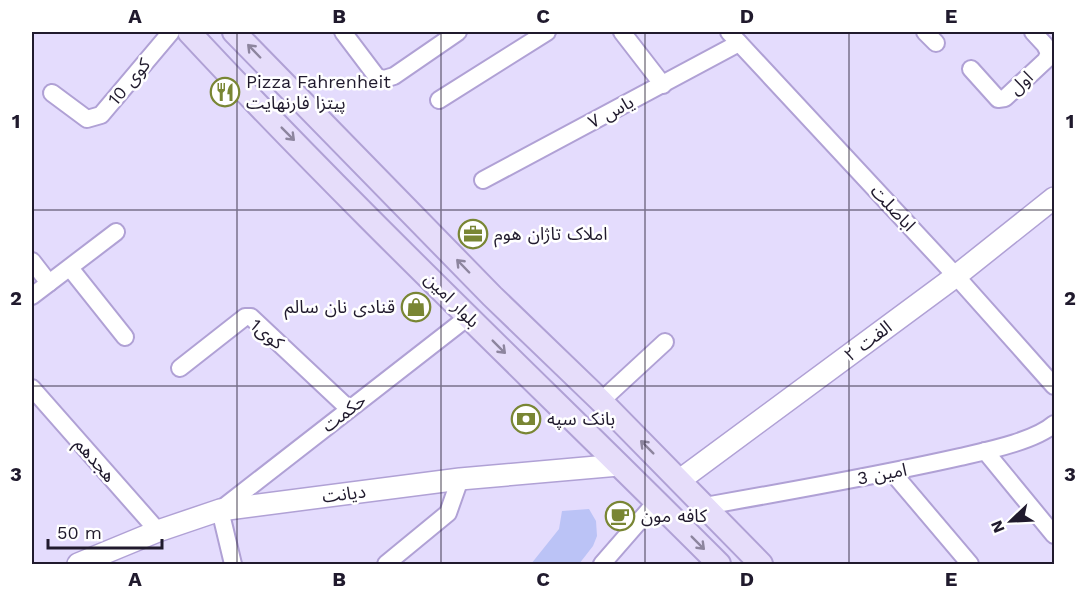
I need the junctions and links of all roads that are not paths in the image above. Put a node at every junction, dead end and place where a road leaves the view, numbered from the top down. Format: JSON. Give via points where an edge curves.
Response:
{"nodes":[{"id":1,"x":171,"y":32,"type":"edge"},
{"id":2,"x":189,"y":32,"type":"edge"},
{"id":3,"x":234,"y":32,"type":"edge"},
{"id":4,"x":343,"y":32,"type":"edge"},
{"id":5,"x":458,"y":32,"type":"edge"},
{"id":6,"x":547,"y":32,"type":"edge"},
{"id":7,"x":622,"y":32,"type":"edge"},
{"id":8,"x":1032,"y":32,"type":"edge"},
{"id":9,"x":734,"y":37,"type":"edge"},
{"id":10,"x":971,"y":69,"type":"dead end"},
{"id":11,"x":663,"y":85,"type":"junction"},
{"id":12,"x":52,"y":93,"type":"dead end"},
{"id":13,"x":439,"y":99,"type":"dead end"},
{"id":14,"x":483,"y":180,"type":"dead end"},
{"id":15,"x":1054,"y":198,"type":"edge"},
{"id":16,"x":116,"y":232,"type":"dead end"},
{"id":17,"x":32,"y":261,"type":"edge"},
{"id":18,"x":69,"y":268,"type":"junction"},
{"id":19,"x":956,"y":276,"type":"junction"},
{"id":20,"x":49,"y":283,"type":"junction"},
{"id":21,"x":32,"y":296,"type":"edge"},
{"id":22,"x":492,"y":296,"type":"junction"},
{"id":23,"x":468,"y":316,"type":"junction"},
{"id":24,"x":125,"y":337,"type":"dead end"},
{"id":25,"x":665,"y":342,"type":"dead end"},
{"id":26,"x":180,"y":368,"type":"dead end"},
{"id":27,"x":1054,"y":386,"type":"edge"},
{"id":28,"x":32,"y":388,"type":"edge"},
{"id":29,"x":602,"y":401,"type":"junction"},
{"id":30,"x":348,"y":409,"type":"junction"},
{"id":31,"x":1054,"y":424,"type":"edge"},
{"id":32,"x":985,"y":451,"type":"junction"},
{"id":33,"x":619,"y":465,"type":"junction"},
{"id":34,"x":892,"y":472,"type":"junction"},
{"id":35,"x":460,"y":479,"type":"junction"},
{"id":36,"x":680,"y":480,"type":"junction"},
{"id":37,"x":656,"y":502,"type":"junction"},
{"id":38,"x":705,"y":506,"type":"junction"},
{"id":39,"x":220,"y":510,"type":"junction"},
{"id":40,"x":158,"y":531,"type":"junction"},
{"id":41,"x":1054,"y":535,"type":"edge"},
{"id":42,"x":78,"y":564,"type":"edge"},
{"id":43,"x":233,"y":564,"type":"edge"},
{"id":44,"x":386,"y":564,"type":"edge"},
{"id":45,"x":602,"y":564,"type":"edge"},
{"id":46,"x":719,"y":564,"type":"edge"},
{"id":47,"x":761,"y":564,"type":"edge"},
{"id":48,"x":970,"y":564,"type":"edge"}],
"edges":[{"from":1,"to":12,"type":"street","name":"کوی 10","via":[[100,115],[87,119]]},
{"from":2,"to":23,"type":"main road","name":"بلوار امین","one_way":true},
{"from":22,"to":3,"type":"main road","name":"بلوار امین","one_way":true},
{"from":4,"to":5,"type":"street","via":[[377,77],[384,79]]},
{"from":6,"to":13,"type":"street"},
{"from":7,"to":11,"type":"street"},
{"from":8,"to":10,"type":"street","name":"اول","via":[[1049,52],[1046,60],[1005,98],[998,99]]},
{"from":9,"to":11,"type":"street","name":"یاس ۷"},
{"from":9,"to":19,"type":"street","name":"اباصلت"},
{"from":11,"to":14,"type":"street","name":"یاس ۷"},
{"from":15,"to":19,"type":"street","name":"الفت ۲"},
{"from":16,"to":18,"type":"street"},
{"from":17,"to":20,"type":"street"},
{"from":18,"to":20,"type":"street"},
{"from":18,"to":24,"type":"street"},
{"from":19,"to":27,"type":"street","name":"اباصلت"},
{"from":19,"to":36,"type":"street","name":"الفت ۲"},
{"from":20,"to":21,"type":"street"},
{"from":22,"to":23,"type":"main road"},
{"from":22,"to":29,"type":"main road","name":"بلوار امین"},
{"from":23,"to":30,"type":"street","name":"حکمت"},
{"from":23,"to":33,"type":"main road","name":"بلوار امین","one_way":true},
{"from":25,"to":29,"type":"street"},
{"from":26,"to":30,"type":"street","name":"کوی1","via":[[245,317],[251,317]]},
{"from":28,"to":40,"type":"street","name":"هجدهم"},
{"from":36,"to":29,"type":"main road","name":"بلوار امین","one_way":true},
{"from":30,"to":39,"type":"street","name":"حکمت"},
{"from":31,"to":32,"type":"street","name":"امین 3","via":[[1045,432]]},
{"from":32,"to":34,"type":"street","name":"امین 3"},
{"from":32,"to":41,"type":"street"},
{"from":33,"to":35,"type":"street","name":"دیانت"},
{"from":33,"to":37,"type":"main road","name":"بلوار امین"},
{"from":34,"to":38,"type":"street","name":"امین 3"},
{"from":34,"to":48,"type":"street"},
{"from":35,"to":39,"type":"street","name":"دیانت"},
{"from":35,"to":44,"type":"street","via":[[448,513]]},
{"from":36,"to":38,"type":"main road","name":"بلوار امین"},
{"from":37,"to":45,"type":"street"},
{"from":37,"to":46,"type":"main road","name":"بلوار امین","one_way":true},
{"from":38,"to":47,"type":"main road","name":"بلوار امین"},
{"from":39,"to":40,"type":"street","name":"دیانت"},
{"from":39,"to":43,"type":"street"},
{"from":40,"to":42,"type":"street","name":"دیانت"}]}
